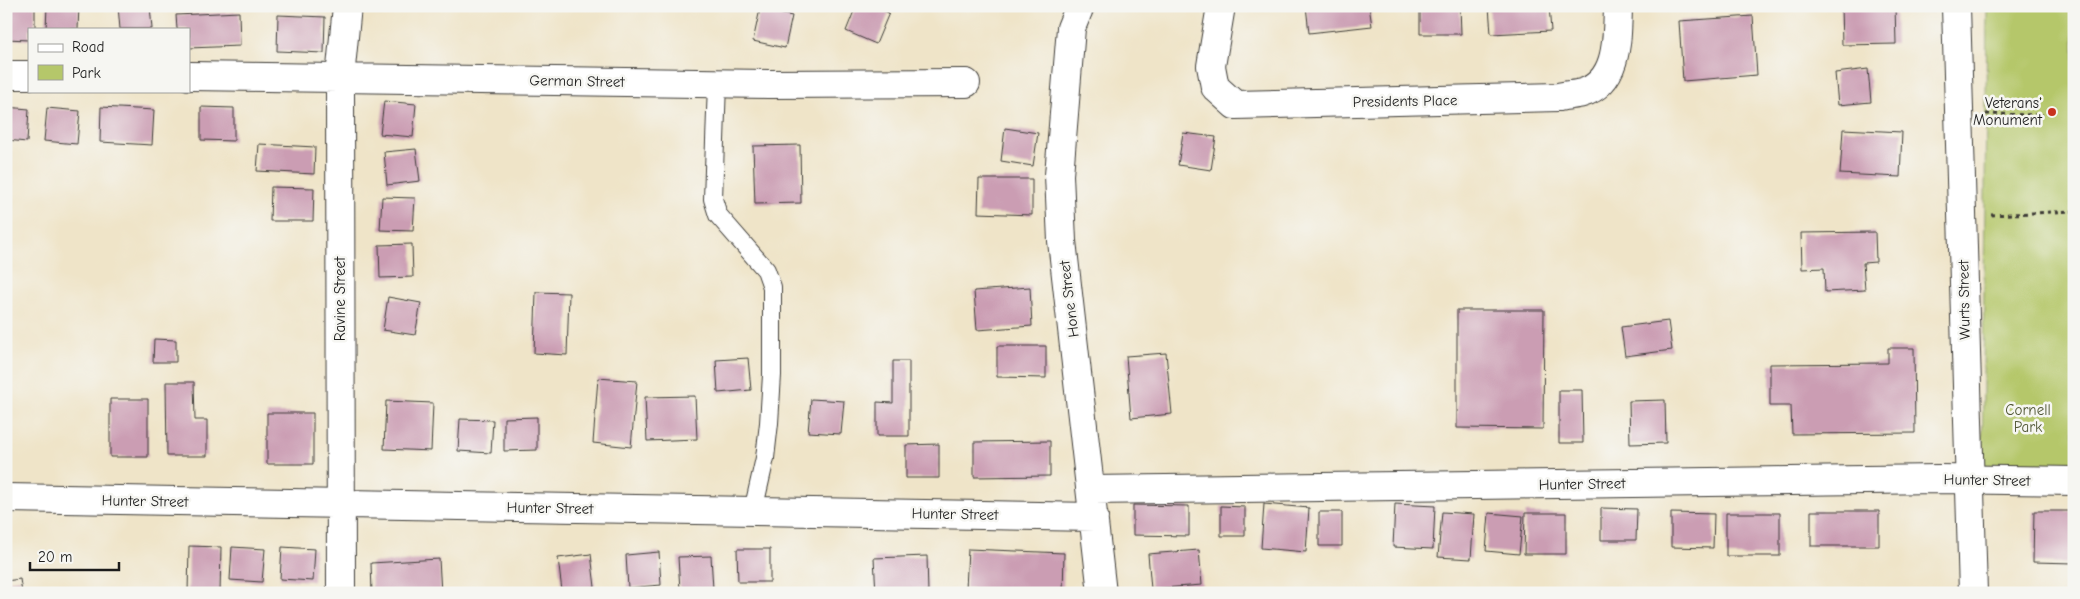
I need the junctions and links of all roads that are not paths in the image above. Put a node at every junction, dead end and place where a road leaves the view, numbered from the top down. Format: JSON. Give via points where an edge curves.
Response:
{"nodes":[{"id":1,"x":347,"y":6,"type":"edge"},
{"id":2,"x":1080,"y":6,"type":"edge"},
{"id":3,"x":1221,"y":6,"type":"edge"},
{"id":4,"x":1618,"y":6,"type":"edge"},
{"id":5,"x":1956,"y":6,"type":"edge"},
{"id":6,"x":6,"y":75,"type":"edge"},
{"id":7,"x":28,"y":75,"type":"edge"},
{"id":8,"x":190,"y":76,"type":"edge"},
{"id":9,"x":340,"y":78,"type":"junction"},
{"id":10,"x":717,"y":83,"type":"junction"},
{"id":11,"x":966,"y":83,"type":"dead end"},
{"id":12,"x":1968,"y":480,"type":"junction"},
{"id":13,"x":2074,"y":481,"type":"edge"},
{"id":14,"x":1091,"y":490,"type":"junction"},
{"id":15,"x":6,"y":498,"type":"edge"},
{"id":16,"x":340,"y":504,"type":"junction"},
{"id":17,"x":753,"y":511,"type":"junction"},
{"id":18,"x":1094,"y":516,"type":"junction"},
{"id":19,"x":341,"y":593,"type":"edge"},
{"id":20,"x":1102,"y":593,"type":"edge"},
{"id":21,"x":1973,"y":593,"type":"edge"}],
"edges":[{"from":1,"to":9,"type":"main road","name":"Ravine Street"},
{"from":2,"to":14,"type":"main road","name":"Hone Street","via":[[1071,28],[1059,175],[1062,240]]},
{"from":3,"to":4,"type":"main road","name":"Presidents Place","via":[[1211,66],[1215,87],[1234,105],[1559,97],[1582,93],[1598,85],[1609,71],[1617,46]]},
{"from":5,"to":12,"type":"main road","name":"Wurts Street"},
{"from":6,"to":7,"type":"main road"},
{"from":8,"to":9,"type":"main road","name":"German Street"},
{"from":9,"to":10,"type":"main road","name":"German Street"},
{"from":9,"to":16,"type":"main road","name":"Ravine Street"},
{"from":10,"to":11,"type":"main road","name":"German Street"},
{"from":10,"to":17,"type":"lane","via":[[712,199],[718,215],[766,270],[772,287],[769,423]]},
{"from":12,"to":13,"type":"main road","name":"Hunter Street"},
{"from":12,"to":14,"type":"main road","name":"Hunter Street"},
{"from":12,"to":21,"type":"main road","name":"Wurts Street"},
{"from":14,"to":18,"type":"main road","name":"Hone Street"},
{"from":15,"to":16,"type":"main road","name":"Hunter Street"},
{"from":16,"to":17,"type":"main road","name":"Hunter Street"},
{"from":16,"to":19,"type":"main road","name":"Ravine Street"},
{"from":17,"to":18,"type":"main road","name":"Hunter Street"},
{"from":18,"to":20,"type":"main road","name":"Hone Street"}]}
